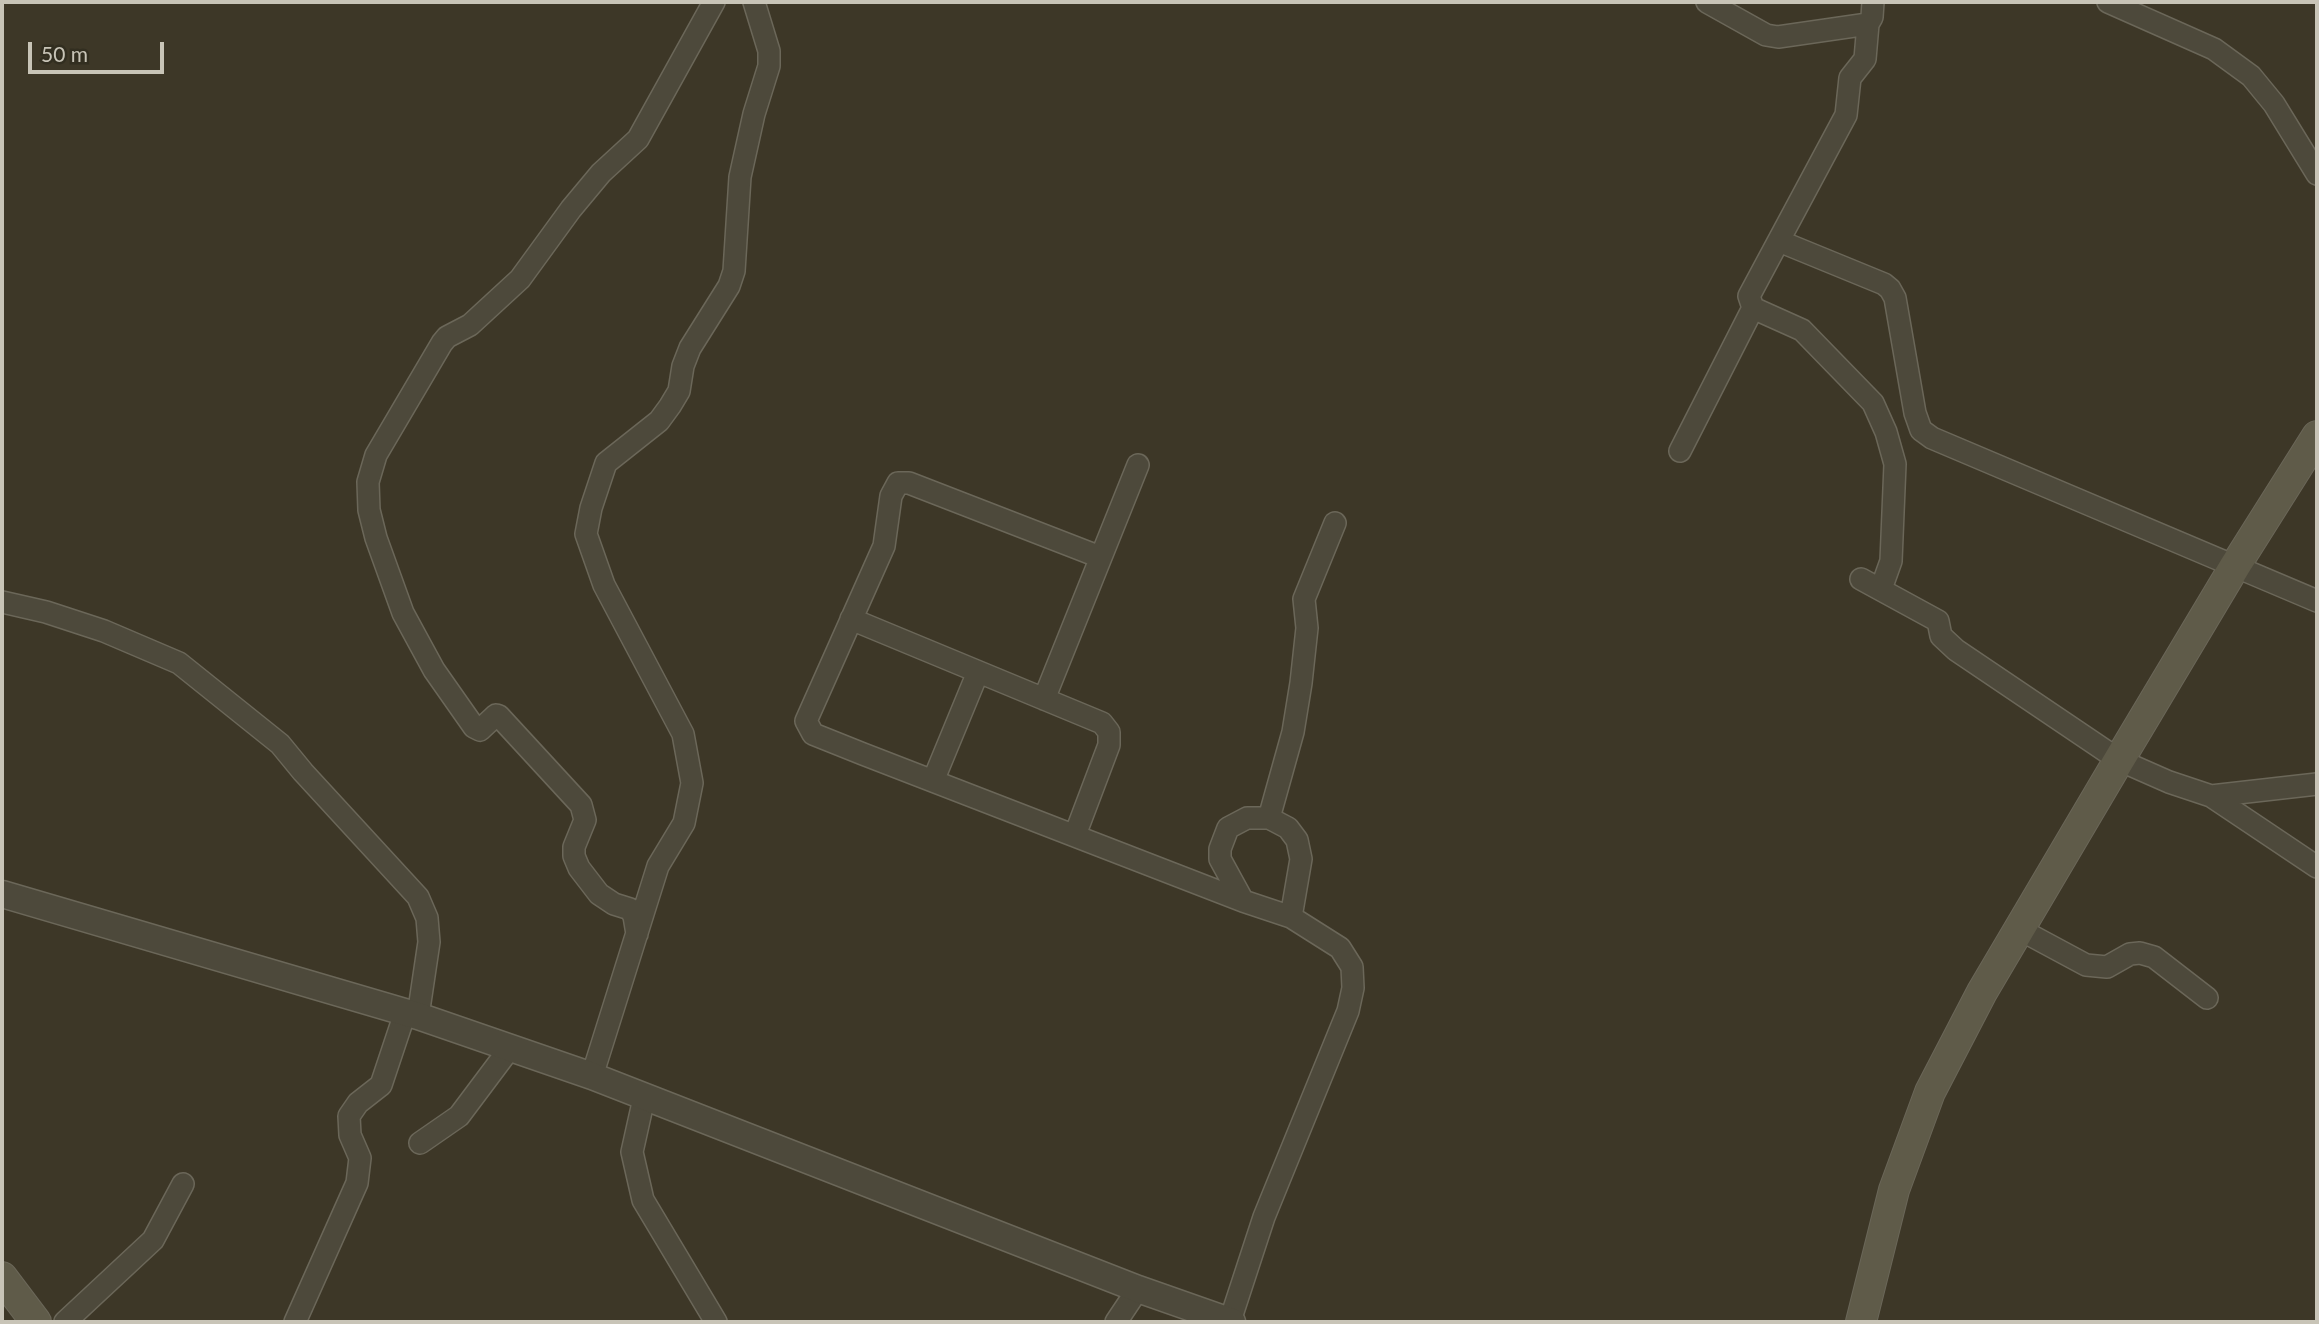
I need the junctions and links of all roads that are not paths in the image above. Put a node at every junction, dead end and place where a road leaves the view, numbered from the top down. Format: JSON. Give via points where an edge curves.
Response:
{"nodes":[{"id":1,"x":714,"y":2,"type":"edge"},
{"id":2,"x":754,"y":2,"type":"edge"},
{"id":3,"x":1707,"y":2,"type":"edge"},
{"id":4,"x":1873,"y":2,"type":"edge"},
{"id":5,"x":2108,"y":2,"type":"edge"},
{"id":6,"x":1868,"y":24,"type":"junction"},
{"id":7,"x":2317,"y":174,"type":"edge"},
{"id":8,"x":1779,"y":242,"type":"junction"},
{"id":9,"x":1753,"y":308,"type":"junction"},
{"id":10,"x":1918,"y":422,"type":"junction"},
{"id":11,"x":1886,"y":432,"type":"junction"},
{"id":12,"x":2317,"y":436,"type":"edge"},
{"id":13,"x":1680,"y":451,"type":"dead end"},
{"id":14,"x":1138,"y":466,"type":"dead end"},
{"id":15,"x":1335,"y":523,"type":"dead end"},
{"id":16,"x":1100,"y":557,"type":"junction"},
{"id":17,"x":2235,"y":566,"type":"junction"},
{"id":18,"x":1861,"y":579,"type":"dead end"},
{"id":19,"x":1881,"y":589,"type":"junction"},
{"id":20,"x":2,"y":601,"type":"edge"},
{"id":21,"x":2317,"y":601,"type":"edge"},
{"id":22,"x":851,"y":619,"type":"junction"},
{"id":23,"x":978,"y":672,"type":"junction"},
{"id":24,"x":1044,"y":699,"type":"junction"},
{"id":25,"x":2119,"y":760,"type":"junction"},
{"id":26,"x":933,"y":781,"type":"junction"},
{"id":27,"x":2317,"y":784,"type":"edge"},
{"id":28,"x":2211,"y":796,"type":"junction"},
{"id":29,"x":1269,"y":818,"type":"junction"},
{"id":30,"x":1075,"y":835,"type":"junction"},
{"id":31,"x":2317,"y":867,"type":"edge"},
{"id":32,"x":2,"y":894,"type":"edge"},
{"id":33,"x":1243,"y":901,"type":"junction"},
{"id":34,"x":1291,"y":917,"type":"junction"},
{"id":35,"x":2019,"y":929,"type":"junction"},
{"id":36,"x":637,"y":934,"type":"junction"},
{"id":37,"x":2207,"y":998,"type":"dead end"},
{"id":38,"x":412,"y":1014,"type":"junction"},
{"id":39,"x":510,"y":1048,"type":"junction"},
{"id":40,"x":592,"y":1076,"type":"junction"},
{"id":41,"x":643,"y":1098,"type":"junction"},
{"id":42,"x":420,"y":1143,"type":"dead end"},
{"id":43,"x":183,"y":1184,"type":"dead end"},
{"id":44,"x":1138,"y":1289,"type":"junction"},
{"id":45,"x":7,"y":1294,"type":"edge"},
{"id":46,"x":36,"y":1322,"type":"edge"},
{"id":47,"x":65,"y":1322,"type":"edge"},
{"id":48,"x":295,"y":1322,"type":"edge"},
{"id":49,"x":716,"y":1322,"type":"edge"},
{"id":50,"x":1116,"y":1322,"type":"edge"},
{"id":51,"x":1231,"y":1322,"type":"edge"},
{"id":52,"x":1861,"y":1322,"type":"edge"}],
"edges":[{"from":1,"to":36,"type":"street","via":[[638,139],[601,173],[520,279],[470,325],[442,343],[376,455],[368,482],[369,510],[385,563],[403,613],[434,670],[474,727],[480,730],[499,716],[581,805],[585,820],[574,847],[579,868],[599,894],[630,909]]},
{"from":2,"to":36,"type":"street","via":[[769,66],[740,177],[734,271],[690,348],[679,391],[670,405],[659,421],[606,463],[586,534],[604,585],[683,734],[692,783],[684,823],[658,866]]},
{"from":3,"to":6,"type":"street","via":[[1766,35]]},
{"from":4,"to":6,"type":"street"},
{"from":5,"to":7,"type":"street","via":[[2214,49],[2252,76]]},
{"from":6,"to":8,"type":"street","via":[[1865,59],[1850,78],[1846,115]]},
{"from":8,"to":9,"type":"street","via":[[1749,296]]},
{"from":8,"to":10,"type":"street","via":[[1890,289]]},
{"from":9,"to":11,"type":"street","via":[[1802,330],[1873,403]]},
{"from":9,"to":13,"type":"street"},
{"from":10,"to":11,"type":"street"},
{"from":10,"to":17,"type":"street","via":[[1932,438]]},
{"from":11,"to":19,"type":"street","via":[[1895,464],[1894,501],[1891,561]]},
{"from":12,"to":17,"type":"main road"},
{"from":14,"to":16,"type":"street"},
{"from":15,"to":29,"type":"street","via":[[1304,599],[1307,628],[1300,695]]},
{"from":16,"to":22,"type":"street","via":[[909,483],[898,483],[891,496],[884,545]]},
{"from":16,"to":24,"type":"street"},
{"from":17,"to":21,"type":"street"},
{"from":17,"to":25,"type":"main road"},
{"from":18,"to":19,"type":"street"},
{"from":19,"to":25,"type":"street","via":[[1938,621],[1941,636],[1956,650]]},
{"from":20,"to":38,"type":"street","via":[[104,631],[179,663],[280,744],[418,897],[427,918],[429,942]]},
{"from":22,"to":23,"type":"street"},
{"from":22,"to":26,"type":"street","via":[[806,721],[813,734]]},
{"from":23,"to":24,"type":"street"},
{"from":23,"to":26,"type":"street"},
{"from":24,"to":30,"type":"street","via":[[1102,723],[1109,732],[1109,746]]},
{"from":25,"to":28,"type":"street"},
{"from":25,"to":35,"type":"main road"},
{"from":26,"to":30,"type":"street"},
{"from":27,"to":28,"type":"street"},
{"from":28,"to":31,"type":"street"},
{"from":29,"to":33,"type":"street","via":[[1247,818],[1228,828],[1220,849],[1220,859]]},
{"from":29,"to":34,"type":"street","via":[[1288,828],[1297,840],[1301,859]]},
{"from":30,"to":33,"type":"street"},
{"from":32,"to":38,"type":"street"},
{"from":33,"to":34,"type":"street"},
{"from":34,"to":51,"type":"street","via":[[1340,948],[1352,967],[1353,989],[1264,1217]]},
{"from":35,"to":37,"type":"street","via":[[2086,965],[2107,967],[2130,954],[2154,957]]},
{"from":35,"to":52,"type":"main road","via":[[1930,1092],[1894,1190]]},
{"from":36,"to":40,"type":"street"},
{"from":38,"to":39,"type":"street"},
{"from":38,"to":48,"type":"street","via":[[381,1085],[349,1116],[360,1158],[358,1183]]},
{"from":39,"to":40,"type":"street"},
{"from":39,"to":42,"type":"street","via":[[459,1116]]},
{"from":40,"to":41,"type":"street"},
{"from":41,"to":44,"type":"street"},
{"from":41,"to":49,"type":"street","via":[[632,1152],[643,1200]]},
{"from":43,"to":47,"type":"street","via":[[153,1240]]},
{"from":44,"to":50,"type":"street"},
{"from":44,"to":51,"type":"street"},
{"from":45,"to":46,"type":"main road"}]}
